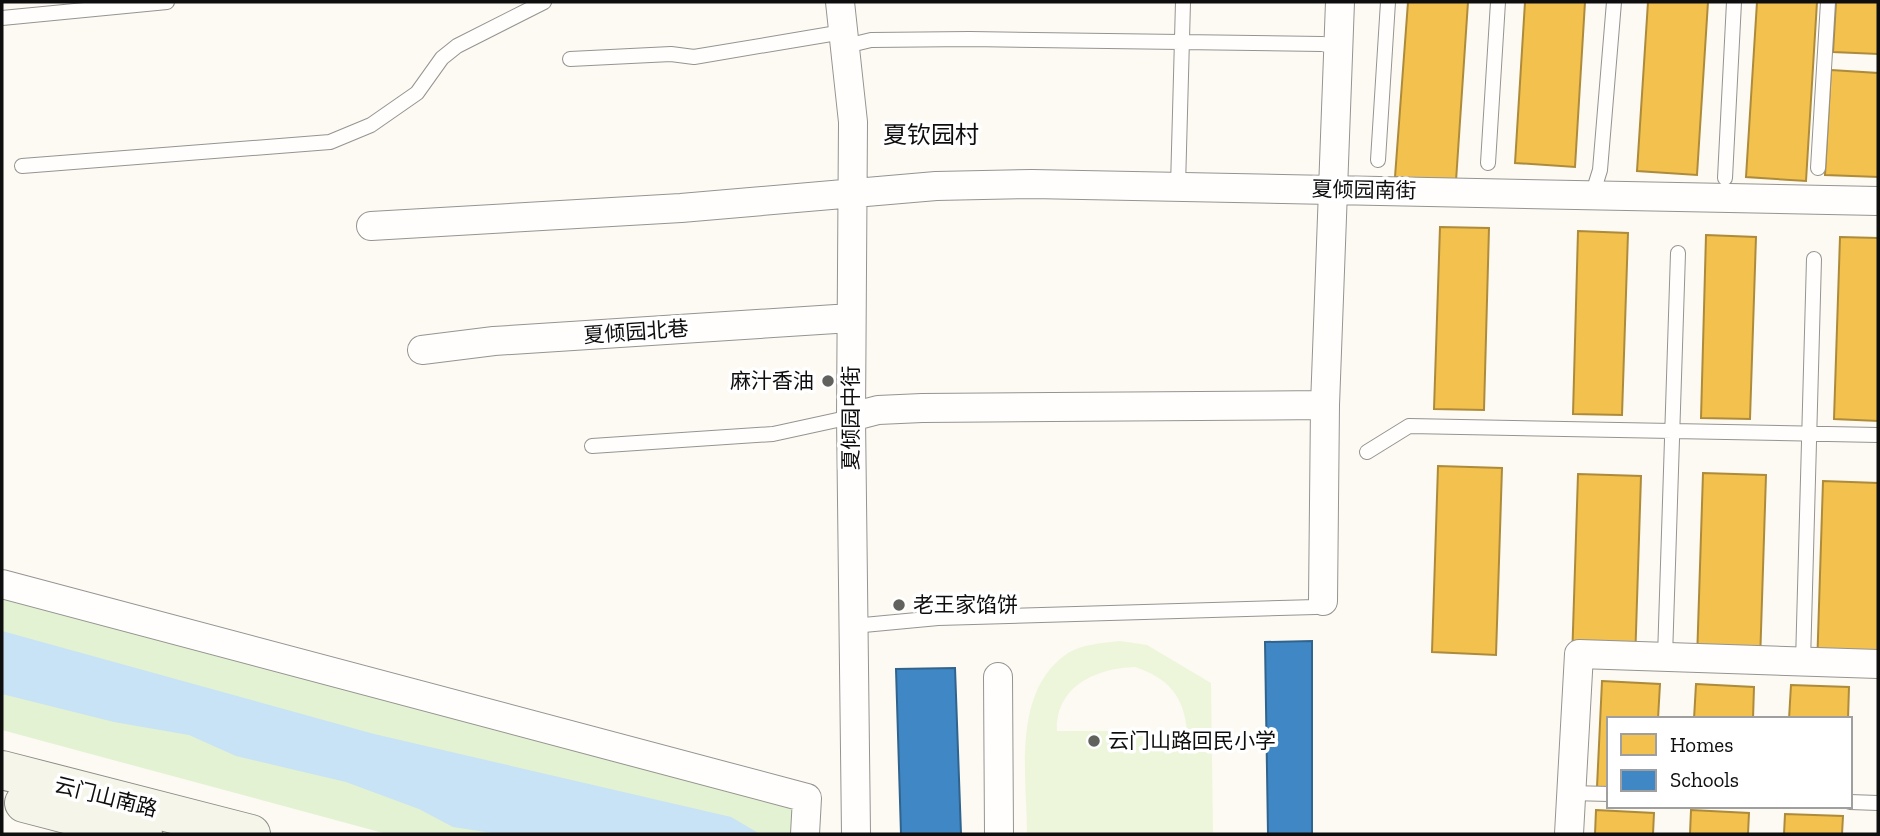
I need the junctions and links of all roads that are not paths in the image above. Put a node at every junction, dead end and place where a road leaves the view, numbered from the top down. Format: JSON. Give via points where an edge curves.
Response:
{"nodes":[{"id":1,"x":167,"y":2,"type":"edge"},
{"id":2,"x":544,"y":2,"type":"edge"},
{"id":3,"x":840,"y":2,"type":"edge"},
{"id":4,"x":1183,"y":2,"type":"edge"},
{"id":5,"x":1339,"y":2,"type":"edge"},
{"id":6,"x":1388,"y":2,"type":"edge"},
{"id":7,"x":1498,"y":2,"type":"edge"},
{"id":8,"x":1614,"y":2,"type":"edge"},
{"id":9,"x":1734,"y":2,"type":"edge"},
{"id":10,"x":1828,"y":2,"type":"edge"},
{"id":11,"x":2,"y":19,"type":"edge"},
{"id":12,"x":845,"y":39,"type":"junction"},
{"id":13,"x":1181,"y":42,"type":"junction"},
{"id":14,"x":1338,"y":47,"type":"junction"},
{"id":15,"x":570,"y":59,"type":"dead end"},
{"id":16,"x":1378,"y":160,"type":"dead end"},
{"id":17,"x":1489,"y":163,"type":"dead end"},
{"id":18,"x":22,"y":166,"type":"dead end"},
{"id":19,"x":1818,"y":168,"type":"dead end"},
{"id":20,"x":1726,"y":178,"type":"dead end"},
{"id":21,"x":1178,"y":186,"type":"junction"},
{"id":22,"x":1595,"y":186,"type":"dead end"},
{"id":23,"x":1331,"y":189,"type":"junction"},
{"id":24,"x":851,"y":194,"type":"junction"},
{"id":25,"x":1878,"y":201,"type":"edge"},
{"id":26,"x":371,"y":226,"type":"dead end"},
{"id":27,"x":1678,"y":253,"type":"dead end"},
{"id":28,"x":1814,"y":259,"type":"dead end"},
{"id":29,"x":851,"y":318,"type":"junction"},
{"id":30,"x":422,"y":350,"type":"dead end"},
{"id":31,"x":1325,"y":405,"type":"junction"},
{"id":32,"x":851,"y":417,"type":"junction"},
{"id":33,"x":1672,"y":431,"type":"junction"},
{"id":34,"x":1810,"y":435,"type":"junction"},
{"id":35,"x":1878,"y":435,"type":"edge"},
{"id":36,"x":592,"y":446,"type":"dead end"},
{"id":37,"x":1367,"y":452,"type":"dead end"},
{"id":38,"x":2,"y":584,"type":"edge"},
{"id":39,"x":1323,"y":601,"type":"joint"},
{"id":40,"x":853,"y":626,"type":"junction"},
{"id":41,"x":1665,"y":657,"type":"junction"},
{"id":42,"x":1803,"y":662,"type":"junction"},
{"id":43,"x":1878,"y":664,"type":"edge"},
{"id":44,"x":998,"y":677,"type":"dead end"},
{"id":45,"x":2,"y":770,"type":"edge"},
{"id":46,"x":1571,"y":793,"type":"junction"},
{"id":47,"x":1607,"y":794,"type":"edge"},
{"id":48,"x":2,"y":797,"type":"edge"},
{"id":49,"x":1852,"y":802,"type":"edge"},
{"id":50,"x":1878,"y":803,"type":"edge"},
{"id":51,"x":143,"y":834,"type":"edge"},
{"id":52,"x":251,"y":834,"type":"edge"},
{"id":53,"x":805,"y":834,"type":"edge"},
{"id":54,"x":856,"y":834,"type":"edge"},
{"id":55,"x":999,"y":834,"type":"edge"},
{"id":56,"x":1569,"y":834,"type":"edge"}],
"edges":[{"from":1,"to":11,"type":"lane"},
{"from":2,"to":18,"type":"lane","via":[[457,46],[442,58],[417,93],[371,125],[330,142]]},
{"from":3,"to":12,"type":"street","name":"夏倾园中街"},
{"from":4,"to":13,"type":"lane"},
{"from":5,"to":14,"type":"street"},
{"from":6,"to":16,"type":"lane"},
{"from":7,"to":17,"type":"lane"},
{"from":8,"to":22,"type":"lane"},
{"from":9,"to":20,"type":"lane"},
{"from":10,"to":19,"type":"lane"},
{"from":12,"to":13,"type":"lane"},
{"from":12,"to":15,"type":"lane","via":[[694,57]]},
{"from":12,"to":24,"type":"street","name":"夏倾园中街","via":[[853,122]]},
{"from":13,"to":14,"type":"lane"},
{"from":13,"to":21,"type":"lane"},
{"from":14,"to":23,"type":"street"},
{"from":21,"to":23,"type":"street","name":"夏倾园南街"},
{"from":21,"to":24,"type":"street","name":"夏倾园南街","via":[[936,186]]},
{"from":23,"to":25,"type":"street","name":"夏倾园南街"},
{"from":23,"to":31,"type":"street"},
{"from":24,"to":26,"type":"street","name":"夏倾园南街"},
{"from":24,"to":29,"type":"street","name":"夏倾园中街"},
{"from":27,"to":33,"type":"lane"},
{"from":28,"to":34,"type":"lane"},
{"from":29,"to":30,"type":"street","name":"夏倾园北巷","via":[[494,341]]},
{"from":29,"to":32,"type":"street","name":"夏倾园中街"},
{"from":31,"to":32,"type":"street","via":[[922,408],[878,410]]},
{"from":31,"to":39,"type":"street"},
{"from":32,"to":36,"type":"lane","via":[[773,435]]},
{"from":32,"to":40,"type":"street","name":"夏倾园中街"},
{"from":33,"to":34,"type":"lane"},
{"from":33,"to":37,"type":"lane","via":[[1409,426]]},
{"from":33,"to":41,"type":"lane"},
{"from":34,"to":35,"type":"lane"},
{"from":34,"to":42,"type":"lane"},
{"from":38,"to":53,"type":"street","via":[[807,798]]},
{"from":39,"to":40,"type":"lane","via":[[1316,607],[938,618]]},
{"from":40,"to":54,"type":"street","name":"夏倾园中街"},
{"from":41,"to":42,"type":"street"},
{"from":41,"to":46,"type":"street","via":[[1579,654]]},
{"from":42,"to":43,"type":"street"},
{"from":44,"to":55,"type":"street"},
{"from":45,"to":52,"type":"main road","name":"云门山南路"},
{"from":46,"to":47,"type":"lane"},
{"from":46,"to":56,"type":"street"},
{"from":48,"to":51,"type":"main road","name":"云门山南路"},
{"from":49,"to":50,"type":"lane"}]}
